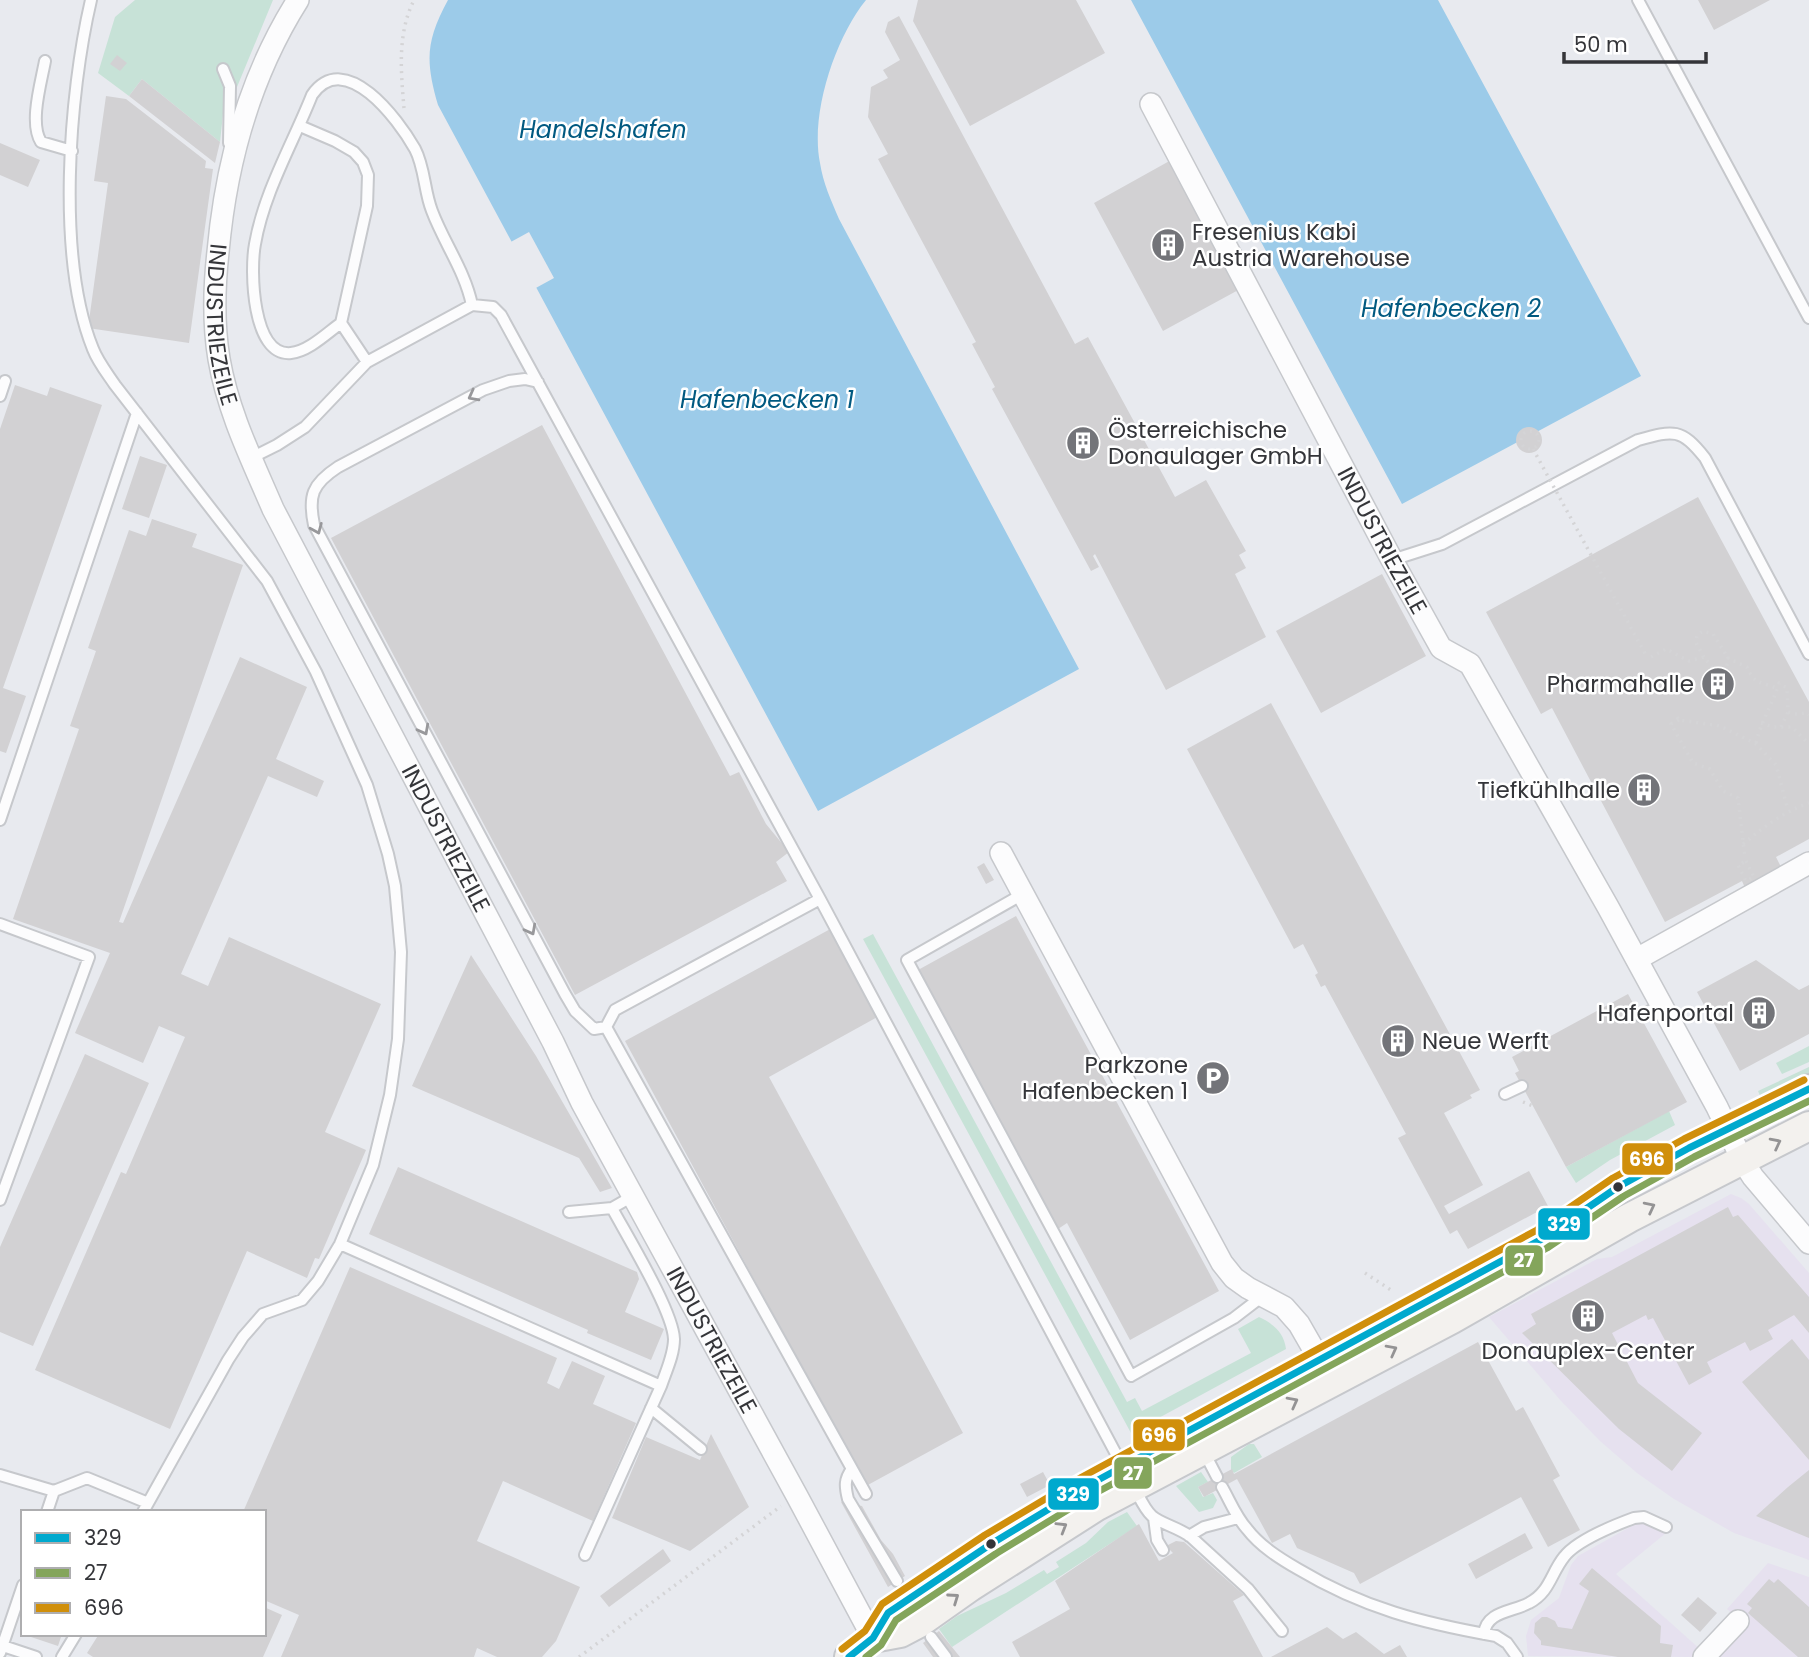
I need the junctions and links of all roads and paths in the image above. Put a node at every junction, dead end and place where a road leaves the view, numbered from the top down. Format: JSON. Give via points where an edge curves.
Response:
{"nodes":[{"id":1,"x":91,"y":0,"type":"edge"},
{"id":2,"x":298,"y":0,"type":"edge"},
{"id":3,"x":414,"y":0,"type":"edge"},
{"id":4,"x":1639,"y":0,"type":"edge"},
{"id":5,"x":45,"y":61,"type":"dead end"},
{"id":6,"x":223,"y":69,"type":"dead end"},
{"id":7,"x":1151,"y":104,"type":"dead end"},
{"id":8,"x":405,"y":109,"type":"dead end"},
{"id":9,"x":300,"y":127,"type":"junction"},
{"id":10,"x":72,"y":151,"type":"junction"},
{"id":11,"x":228,"y":173,"type":"junction"},
{"id":12,"x":472,"y":305,"type":"junction"},
{"id":13,"x":1809,"y":318,"type":"edge"},
{"id":14,"x":341,"y":323,"type":"junction"},
{"id":15,"x":367,"y":362,"type":"junction"},
{"id":16,"x":5,"y":382,"type":"dead end"},
{"id":17,"x":538,"y":382,"type":"junction"},
{"id":18,"x":0,"y":396,"type":"edge"},
{"id":19,"x":137,"y":414,"type":"junction"},
{"id":20,"x":1532,"y":448,"type":"junction"},
{"id":21,"x":251,"y":458,"type":"junction"},
{"id":22,"x":1392,"y":560,"type":"junction"},
{"id":23,"x":1809,"y":654,"type":"edge"},
{"id":24,"x":1704,"y":657,"type":"junction"},
{"id":25,"x":1728,"y":658,"type":"junction"},
{"id":26,"x":1778,"y":689,"type":"junction"},
{"id":27,"x":1788,"y":712,"type":"junction"},
{"id":28,"x":1809,"y":715,"type":"edge"},
{"id":29,"x":1760,"y":723,"type":"junction"},
{"id":30,"x":1781,"y":727,"type":"junction"},
{"id":31,"x":1756,"y":744,"type":"junction"},
{"id":32,"x":1809,"y":744,"type":"edge"},
{"id":33,"x":1809,"y":803,"type":"edge"},
{"id":34,"x":1788,"y":810,"type":"junction"},
{"id":35,"x":0,"y":820,"type":"edge"},
{"id":36,"x":1743,"y":844,"type":"junction"},
{"id":37,"x":1001,"y":853,"type":"dead end"},
{"id":38,"x":1746,"y":859,"type":"junction"},
{"id":39,"x":1809,"y":863,"type":"edge"},
{"id":40,"x":1023,"y":894,"type":"junction"},
{"id":41,"x":820,"y":899,"type":"junction"},
{"id":42,"x":0,"y":924,"type":"edge"},
{"id":43,"x":1637,"y":959,"type":"junction"},
{"id":44,"x":1662,"y":1005,"type":"junction"},
{"id":45,"x":1640,"y":1016,"type":"dead end"},
{"id":46,"x":606,"y":1027,"type":"junction"},
{"id":47,"x":1522,"y":1086,"type":"dead end"},
{"id":48,"x":1809,"y":1089,"type":"edge"},
{"id":49,"x":1505,"y":1094,"type":"dead end"},
{"id":50,"x":1809,"y":1126,"type":"edge"},
{"id":51,"x":1728,"y":1129,"type":"junction"},
{"id":52,"x":1742,"y":1160,"type":"junction"},
{"id":53,"x":634,"y":1196,"type":"junction"},
{"id":54,"x":0,"y":1200,"type":"edge"},
{"id":55,"x":612,"y":1208,"type":"junction"},
{"id":56,"x":569,"y":1212,"type":"dead end"},
{"id":57,"x":1809,"y":1243,"type":"edge"},
{"id":58,"x":340,"y":1244,"type":"junction"},
{"id":59,"x":1365,"y":1273,"type":"dead end"},
{"id":60,"x":1396,"y":1293,"type":"dead end"},
{"id":61,"x":1264,"y":1295,"type":"junction"},
{"id":62,"x":1326,"y":1371,"type":"junction"},
{"id":63,"x":661,"y":1386,"type":"junction"},
{"id":64,"x":651,"y":1408,"type":"junction"},
{"id":65,"x":1197,"y":1439,"type":"junction"},
{"id":66,"x":701,"y":1449,"type":"dead end"},
{"id":67,"x":852,"y":1469,"type":"junction"},
{"id":68,"x":0,"y":1475,"type":"edge"},
{"id":69,"x":1128,"y":1476,"type":"junction"},
{"id":70,"x":54,"y":1491,"type":"junction"},
{"id":71,"x":866,"y":1494,"type":"dead end"},
{"id":72,"x":797,"y":1496,"type":"junction"},
{"id":73,"x":146,"y":1508,"type":"edge"},
{"id":74,"x":48,"y":1510,"type":"edge"},
{"id":75,"x":1154,"y":1518,"type":"junction"},
{"id":76,"x":1238,"y":1518,"type":"junction"},
{"id":77,"x":1667,"y":1527,"type":"dead end"},
{"id":78,"x":1189,"y":1536,"type":"junction"},
{"id":79,"x":1163,"y":1550,"type":"dead end"},
{"id":80,"x":585,"y":1555,"type":"dead end"},
{"id":81,"x":897,"y":1581,"type":"dead end"},
{"id":82,"x":21,"y":1591,"type":"edge"},
{"id":83,"x":1738,"y":1621,"type":"dead end"},
{"id":84,"x":1282,"y":1630,"type":"dead end"},
{"id":85,"x":1484,"y":1634,"type":"junction"},
{"id":86,"x":75,"y":1636,"type":"edge"},
{"id":87,"x":931,"y":1637,"type":"dead end"},
{"id":88,"x":873,"y":1638,"type":"junction"},
{"id":89,"x":2,"y":1650,"type":"edge"},
{"id":90,"x":36,"y":1657,"type":"edge"},
{"id":91,"x":62,"y":1657,"type":"edge"},
{"id":92,"x":579,"y":1657,"type":"edge"},
{"id":93,"x":849,"y":1657,"type":"edge"},
{"id":94,"x":946,"y":1657,"type":"edge"},
{"id":95,"x":1517,"y":1657,"type":"edge"},
{"id":96,"x":1704,"y":1657,"type":"edge"}],
"edges":[{"from":1,"to":10,"type":"lane","via":[[80,59]]},
{"from":2,"to":11,"type":"street","name":"INDUSTRIEZEILE","via":[[251,95]]},
{"from":3,"to":8,"type":"path","via":[[403,36]]},
{"from":4,"to":13,"type":"lane"},
{"from":5,"to":10,"type":"lane","via":[[37,135],[41,142]]},
{"from":6,"to":11,"type":"lane","via":[[230,86]]},
{"from":7,"to":22,"type":"street","name":"INDUSTRIEZEILE"},
{"from":9,"to":12,"type":"lane","via":[[312,95],[328,80],[339,78],[365,88],[416,150],[432,211]]},
{"from":9,"to":14,"type":"lane","via":[[354,152],[368,175],[366,206]]},
{"from":9,"to":14,"type":"lane","via":[[267,202],[255,245],[261,328],[273,349],[295,353]]},
{"from":10,"to":19,"type":"lane","via":[[72,241],[82,312],[97,358]]},
{"from":11,"to":21,"type":"street","name":"INDUSTRIEZEILE","via":[[214,290],[216,335],[225,388]]},
{"from":12,"to":15,"type":"lane"},
{"from":12,"to":17,"type":"lane","via":[[493,307],[501,315]]},
{"from":14,"to":15,"type":"lane"},
{"from":15,"to":21,"type":"lane","via":[[305,427]]},
{"from":16,"to":18,"type":"lane"},
{"from":17,"to":41,"type":"lane"},
{"from":17,"to":46,"type":"lane","one_way":true,"via":[[509,381],[483,390],[338,467],[323,477],[310,506],[314,525],[565,994],[594,1029]]},
{"from":19,"to":35,"type":"lane"},
{"from":19,"to":58,"type":"lane","via":[[267,580],[348,739],[368,785],[388,854],[401,951],[394,1074],[373,1166]]},
{"from":20,"to":20,"type":"path","via":[[1521,443],[1527,431],[1538,435],[1539,442]]},
{"from":20,"to":24,"type":"path","bridge":true,"via":[[1649,657],[1666,649],[1689,661]]},
{"from":21,"to":53,"type":"street","name":"INDUSTRIEZEILE","via":[[273,509]]},
{"from":22,"to":23,"type":"lane","via":[[1442,544],[1638,440],[1659,434],[1684,435],[1705,458]]},
{"from":22,"to":43,"type":"street","name":"INDUSTRIEZEILE","via":[[1441,648],[1470,664]]},
{"from":24,"to":25,"type":"path","via":[[1714,671],[1725,676]]},
{"from":24,"to":25,"type":"path","via":[[1696,643],[1703,631],[1713,634]]},
{"from":25,"to":26,"type":"path","via":[[1747,667],[1756,682]]},
{"from":26,"to":27,"type":"path","via":[[1779,683],[1787,688]]},
{"from":26,"to":29,"type":"path"},
{"from":27,"to":28,"type":"path"},
{"from":27,"to":30,"type":"path"},
{"from":29,"to":30,"type":"path"},
{"from":29,"to":31,"type":"path"},
{"from":30,"to":32,"type":"path","via":[[1797,729]]},
{"from":31,"to":34,"type":"path","via":[[1776,765]]},
{"from":31,"to":36,"type":"path","via":[[1720,726],[1678,718],[1671,724],[1693,763],[1710,769],[1723,791],[1738,798]]},
{"from":33,"to":34,"type":"path"},
{"from":34,"to":36,"type":"path"},
{"from":36,"to":38,"type":"path"},
{"from":37,"to":40,"type":"street"},
{"from":38,"to":38,"type":"path","via":[[1738,865],[1746,881],[1754,877]]},
{"from":39,"to":43,"type":"street"},
{"from":40,"to":61,"type":"street","via":[[1222,1263],[1234,1278]]},
{"from":40,"to":61,"type":"lane","via":[[906,960],[1131,1376],[1234,1318]]},
{"from":41,"to":46,"type":"lane","via":[[615,1010]]},
{"from":41,"to":69,"type":"lane"},
{"from":42,"to":54,"type":"lane","via":[[89,957]]},
{"from":43,"to":44,"type":"street","name":"INDUSTRIEZEILE"},
{"from":44,"to":45,"type":"lane"},
{"from":44,"to":51,"type":"street","name":"INDUSTRIEZEILE"},
{"from":46,"to":67,"type":"lane"},
{"from":47,"to":49,"type":"lane"},
{"from":48,"to":51,"type":"main road"},
{"from":52,"to":50,"type":"main road","one_way":true},
{"from":51,"to":52,"type":"street","name":"INDUSTRIEZEILE"},
{"from":51,"to":62,"type":"main road","via":[[1618,1187]]},
{"from":52,"to":57,"type":"street","name":"INDUSTRIEZEILE"},
{"from":62,"to":52,"type":"main road","one_way":true,"via":[[1452,1319]]},
{"from":53,"to":55,"type":"lane"},
{"from":53,"to":72,"type":"street","name":"INDUSTRIEZEILE"},
{"from":55,"to":56,"type":"lane"},
{"from":55,"to":63,"type":"lane","via":[[671,1324],[673,1348]]},
{"from":58,"to":63,"type":"lane"},
{"from":58,"to":73,"type":"lane","via":[[302,1300],[264,1314],[243,1337]]},
{"from":59,"to":60,"type":"path"},
{"from":61,"to":62,"type":"street","via":[[1284,1307],[1299,1324]]},
{"from":62,"to":65,"type":"main road"},
{"from":63,"to":64,"type":"lane"},
{"from":64,"to":66,"type":"lane"},
{"from":64,"to":80,"type":"lane"},
{"from":65,"to":69,"type":"main road"},
{"from":65,"to":76,"type":"lane"},
{"from":67,"to":71,"type":"lane"},
{"from":67,"to":81,"type":"lane","via":[[845,1477],[848,1499]]},
{"from":68,"to":70,"type":"lane"},
{"from":69,"to":75,"type":"lane"},
{"from":69,"to":88,"type":"main road","via":[[919,1623],[900,1633]]},
{"from":70,"to":73,"type":"lane","via":[[87,1478]]},
{"from":70,"to":74,"type":"lane"},
{"from":72,"to":88,"type":"street","name":"INDUSTRIEZEILE"},
{"from":72,"to":92,"type":"path"},
{"from":75,"to":78,"type":"lane"},
{"from":75,"to":79,"type":"lane"},
{"from":76,"to":78,"type":"lane"},
{"from":76,"to":85,"type":"lane","via":[[1258,1542],[1331,1588],[1406,1618]]},
{"from":77,"to":85,"type":"lane","via":[[1644,1517],[1634,1518],[1577,1546],[1562,1558],[1542,1595],[1490,1619]]},
{"from":78,"to":84,"type":"lane","via":[[1248,1589]]},
{"from":82,"to":89,"type":"lane"},
{"from":83,"to":96,"type":"street"},
{"from":85,"to":95,"type":"lane","via":[[1502,1639]]},
{"from":86,"to":91,"type":"lane"},
{"from":87,"to":94,"type":"lane"},
{"from":88,"to":93,"type":"main road"},
{"from":89,"to":90,"type":"lane"}]}
